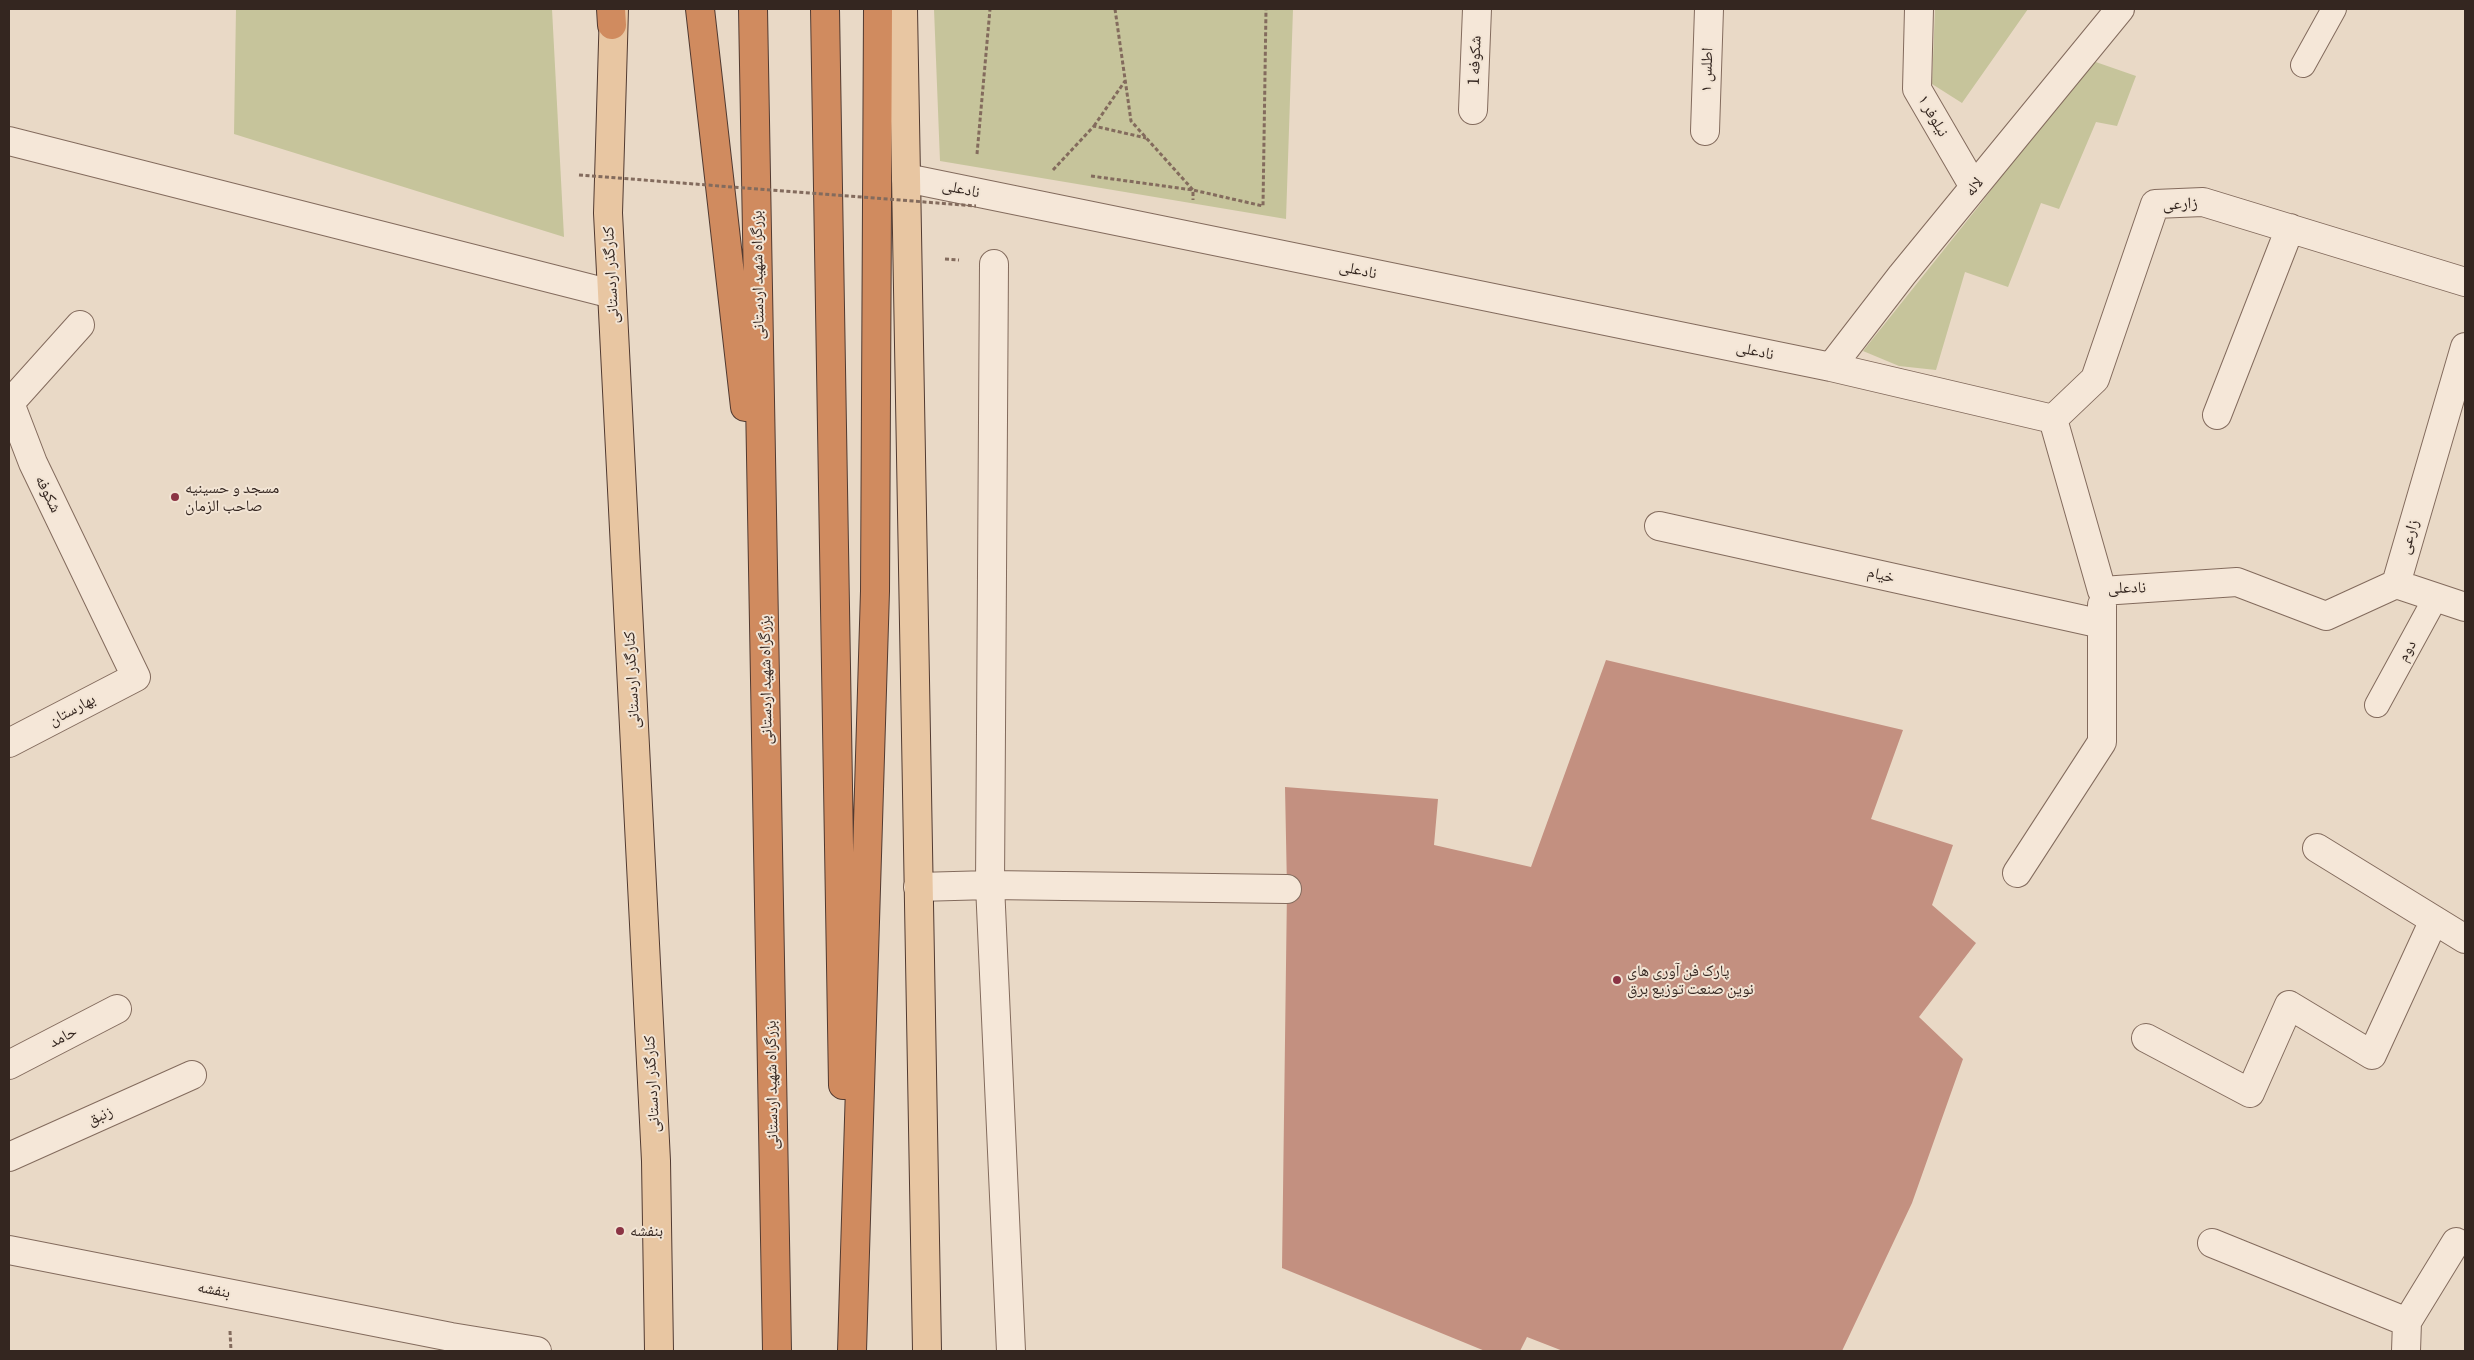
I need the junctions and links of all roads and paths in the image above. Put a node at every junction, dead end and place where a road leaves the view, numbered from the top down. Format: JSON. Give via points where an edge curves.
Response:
{"nodes":[{"id":1,"x":700,"y":9,"type":"edge"},
{"id":2,"x":753,"y":9,"type":"edge"},
{"id":3,"x":825,"y":9,"type":"edge"},
{"id":4,"x":878,"y":9,"type":"edge"},
{"id":5,"x":903,"y":9,"type":"edge"},
{"id":6,"x":990,"y":9,"type":"edge"},
{"id":7,"x":1115,"y":9,"type":"edge"},
{"id":8,"x":1266,"y":9,"type":"edge"},
{"id":9,"x":1477,"y":9,"type":"edge"},
{"id":10,"x":1709,"y":9,"type":"edge"},
{"id":11,"x":1919,"y":9,"type":"edge"},
{"id":12,"x":2120,"y":9,"type":"edge"},
{"id":13,"x":2334,"y":9,"type":"edge"},
{"id":14,"x":612,"y":14,"type":"edge"},
{"id":15,"x":2303,"y":65,"type":"dead end"},
{"id":16,"x":1125,"y":80,"type":"junction"},
{"id":17,"x":1473,"y":110,"type":"dead end"},
{"id":18,"x":1094,"y":126,"type":"junction"},
{"id":19,"x":1705,"y":131,"type":"dead end"},
{"id":20,"x":1147,"y":138,"type":"junction"},
{"id":21,"x":9,"y":141,"type":"edge"},
{"id":22,"x":976,"y":160,"type":"dead end"},
{"id":23,"x":1043,"y":169,"type":"dead end"},
{"id":24,"x":1053,"y":170,"type":"junction"},
{"id":25,"x":1062,"y":172,"type":"dead end"},
{"id":26,"x":1081,"y":174,"type":"dead end"},
{"id":27,"x":579,"y":175,"type":"dead end"},
{"id":28,"x":906,"y":178,"type":"junction"},
{"id":29,"x":1974,"y":187,"type":"junction"},
{"id":30,"x":1193,"y":190,"type":"junction"},
{"id":31,"x":974,"y":215,"type":"dead end"},
{"id":32,"x":2290,"y":228,"type":"junction"},
{"id":33,"x":1191,"y":236,"type":"junction"},
{"id":34,"x":907,"y":256,"type":"junction"},
{"id":35,"x":994,"y":264,"type":"joint"},
{"id":36,"x":2465,"y":282,"type":"edge"},
{"id":37,"x":612,"y":294,"type":"junction"},
{"id":38,"x":80,"y":325,"type":"dead end"},
{"id":39,"x":2465,"y":347,"type":"edge"},
{"id":40,"x":1831,"y":366,"type":"junction"},
{"id":41,"x":2217,"y":415,"type":"dead end"},
{"id":42,"x":2053,"y":419,"type":"junction"},
{"id":43,"x":1660,"y":526,"type":"dead end"},
{"id":44,"x":764,"y":577,"type":"junction"},
{"id":45,"x":2396,"y":584,"type":"junction"},
{"id":46,"x":2102,"y":591,"type":"junction"},
{"id":47,"x":2436,"y":597,"type":"junction"},
{"id":48,"x":2465,"y":607,"type":"edge"},
{"id":49,"x":2102,"y":624,"type":"junction"},
{"id":50,"x":136,"y":677,"type":"joint"},
{"id":51,"x":2378,"y":705,"type":"dead end"},
{"id":52,"x":9,"y":743,"type":"edge"},
{"id":53,"x":2317,"y":848,"type":"dead end"},
{"id":54,"x":2016,"y":873,"type":"dead end"},
{"id":55,"x":990,"y":885,"type":"junction"},
{"id":56,"x":918,"y":887,"type":"junction"},
{"id":57,"x":1287,"y":889,"type":"dead end"},
{"id":58,"x":2434,"y":920,"type":"junction"},
{"id":59,"x":2465,"y":939,"type":"edge"},
{"id":60,"x":117,"y":1009,"type":"dead end"},
{"id":61,"x":2146,"y":1038,"type":"dead end"},
{"id":62,"x":9,"y":1065,"type":"edge"},
{"id":63,"x":192,"y":1075,"type":"dead end"},
{"id":64,"x":9,"y":1157,"type":"edge"},
{"id":65,"x":2456,"y":1242,"type":"dead end"},
{"id":66,"x":2212,"y":1243,"type":"dead end"},
{"id":67,"x":9,"y":1250,"type":"edge"},
{"id":68,"x":2407,"y":1322,"type":"junction"},
{"id":69,"x":537,"y":1351,"type":"edge"},
{"id":70,"x":659,"y":1351,"type":"edge"},
{"id":71,"x":776,"y":1351,"type":"edge"},
{"id":72,"x":848,"y":1351,"type":"edge"},
{"id":73,"x":852,"y":1351,"type":"edge"},
{"id":74,"x":926,"y":1351,"type":"edge"},
{"id":75,"x":1011,"y":1351,"type":"edge"},
{"id":76,"x":2406,"y":1351,"type":"edge"}],
"edges":[{"from":1,"to":44,"type":"highway"},
{"from":2,"to":44,"type":"highway","name":"بزرگراه شهید اردستانی"},
{"from":3,"to":72,"type":"highway"},
{"from":4,"to":73,"type":"highway","via":[[875,591]]},
{"from":5,"to":28,"type":"main road"},
{"from":6,"to":22,"type":"path"},
{"from":7,"to":16,"type":"path"},
{"from":8,"to":30,"type":"path","via":[[1263,206]]},
{"from":9,"to":17,"type":"street","name":"شکوفه 1"},
{"from":10,"to":19,"type":"street","name":"اطلس ۱"},
{"from":11,"to":29,"type":"street","name":"نیلوفر ۱","via":[[1917,89]]},
{"from":12,"to":29,"type":"street","name":"لاله"},
{"from":13,"to":15,"type":"lane"},
{"from":14,"to":37,"type":"main road","name":"کنارگذر اردستانی","via":[[608,213]]},
{"from":16,"to":18,"type":"path"},
{"from":16,"to":20,"type":"path","via":[[1131,121]]},
{"from":18,"to":20,"type":"path"},
{"from":18,"to":24,"type":"path"},
{"from":20,"to":30,"type":"path"},
{"from":21,"to":37,"type":"street"},
{"from":23,"to":24,"type":"path"},
{"from":24,"to":25,"type":"path"},
{"from":26,"to":30,"type":"path"},
{"from":27,"to":31,"type":"path","bridge":true,"via":[[976,206]]},
{"from":28,"to":33,"type":"street","name":"نادعلی"},
{"from":28,"to":34,"type":"main road"},
{"from":29,"to":40,"type":"street","name":"لاله"},
{"from":30,"to":33,"type":"path"},
{"from":32,"to":36,"type":"street","name":"زارعی"},
{"from":32,"to":41,"type":"street"},
{"from":32,"to":42,"type":"street","name":"زارعی","via":[[2203,202],[2155,204],[2094,379]]},
{"from":33,"to":40,"type":"street","name":"نادعلی"},
{"from":34,"to":35,"type":"path"},
{"from":34,"to":56,"type":"main road"},
{"from":35,"to":55,"type":"street"},
{"from":37,"to":70,"type":"main road","name":"کنارگذر اردستانی","via":[[656,1161]]},
{"from":38,"to":50,"type":"street","name":"شکوفه","via":[[10,402],[33,464]]},
{"from":39,"to":45,"type":"street","name":"زارعی"},
{"from":40,"to":42,"type":"street","name":"نادعلی"},
{"from":42,"to":46,"type":"street","name":"نادعلی"},
{"from":43,"to":49,"type":"street","name":"خیام"},
{"from":44,"to":71,"type":"highway","name":"بزرگراه شهید اردستانی"},
{"from":45,"to":46,"type":"street","name":"نادعلی","via":[[2326,616],[2238,582]]},
{"from":45,"to":47,"type":"street"},
{"from":46,"to":49,"type":"street"},
{"from":47,"to":48,"type":"street"},
{"from":47,"to":51,"type":"lane","name":"دوم"},
{"from":49,"to":54,"type":"street","via":[[2102,742]]},
{"from":50,"to":52,"type":"street","name":"بهارستان"},
{"from":53,"to":58,"type":"street"},
{"from":55,"to":56,"type":"street"},
{"from":55,"to":57,"type":"street"},
{"from":55,"to":75,"type":"street"},
{"from":56,"to":74,"type":"main road"},
{"from":58,"to":59,"type":"street"},
{"from":58,"to":61,"type":"street","via":[[2372,1055],[2289,1005],[2250,1093]]},
{"from":60,"to":62,"type":"street","name":"حامد"},
{"from":63,"to":64,"type":"street","name":"زنبق"},
{"from":65,"to":68,"type":"street"},
{"from":66,"to":68,"type":"street"},
{"from":67,"to":69,"type":"street","name":"بنفشه"},
{"from":68,"to":76,"type":"street"}]}
